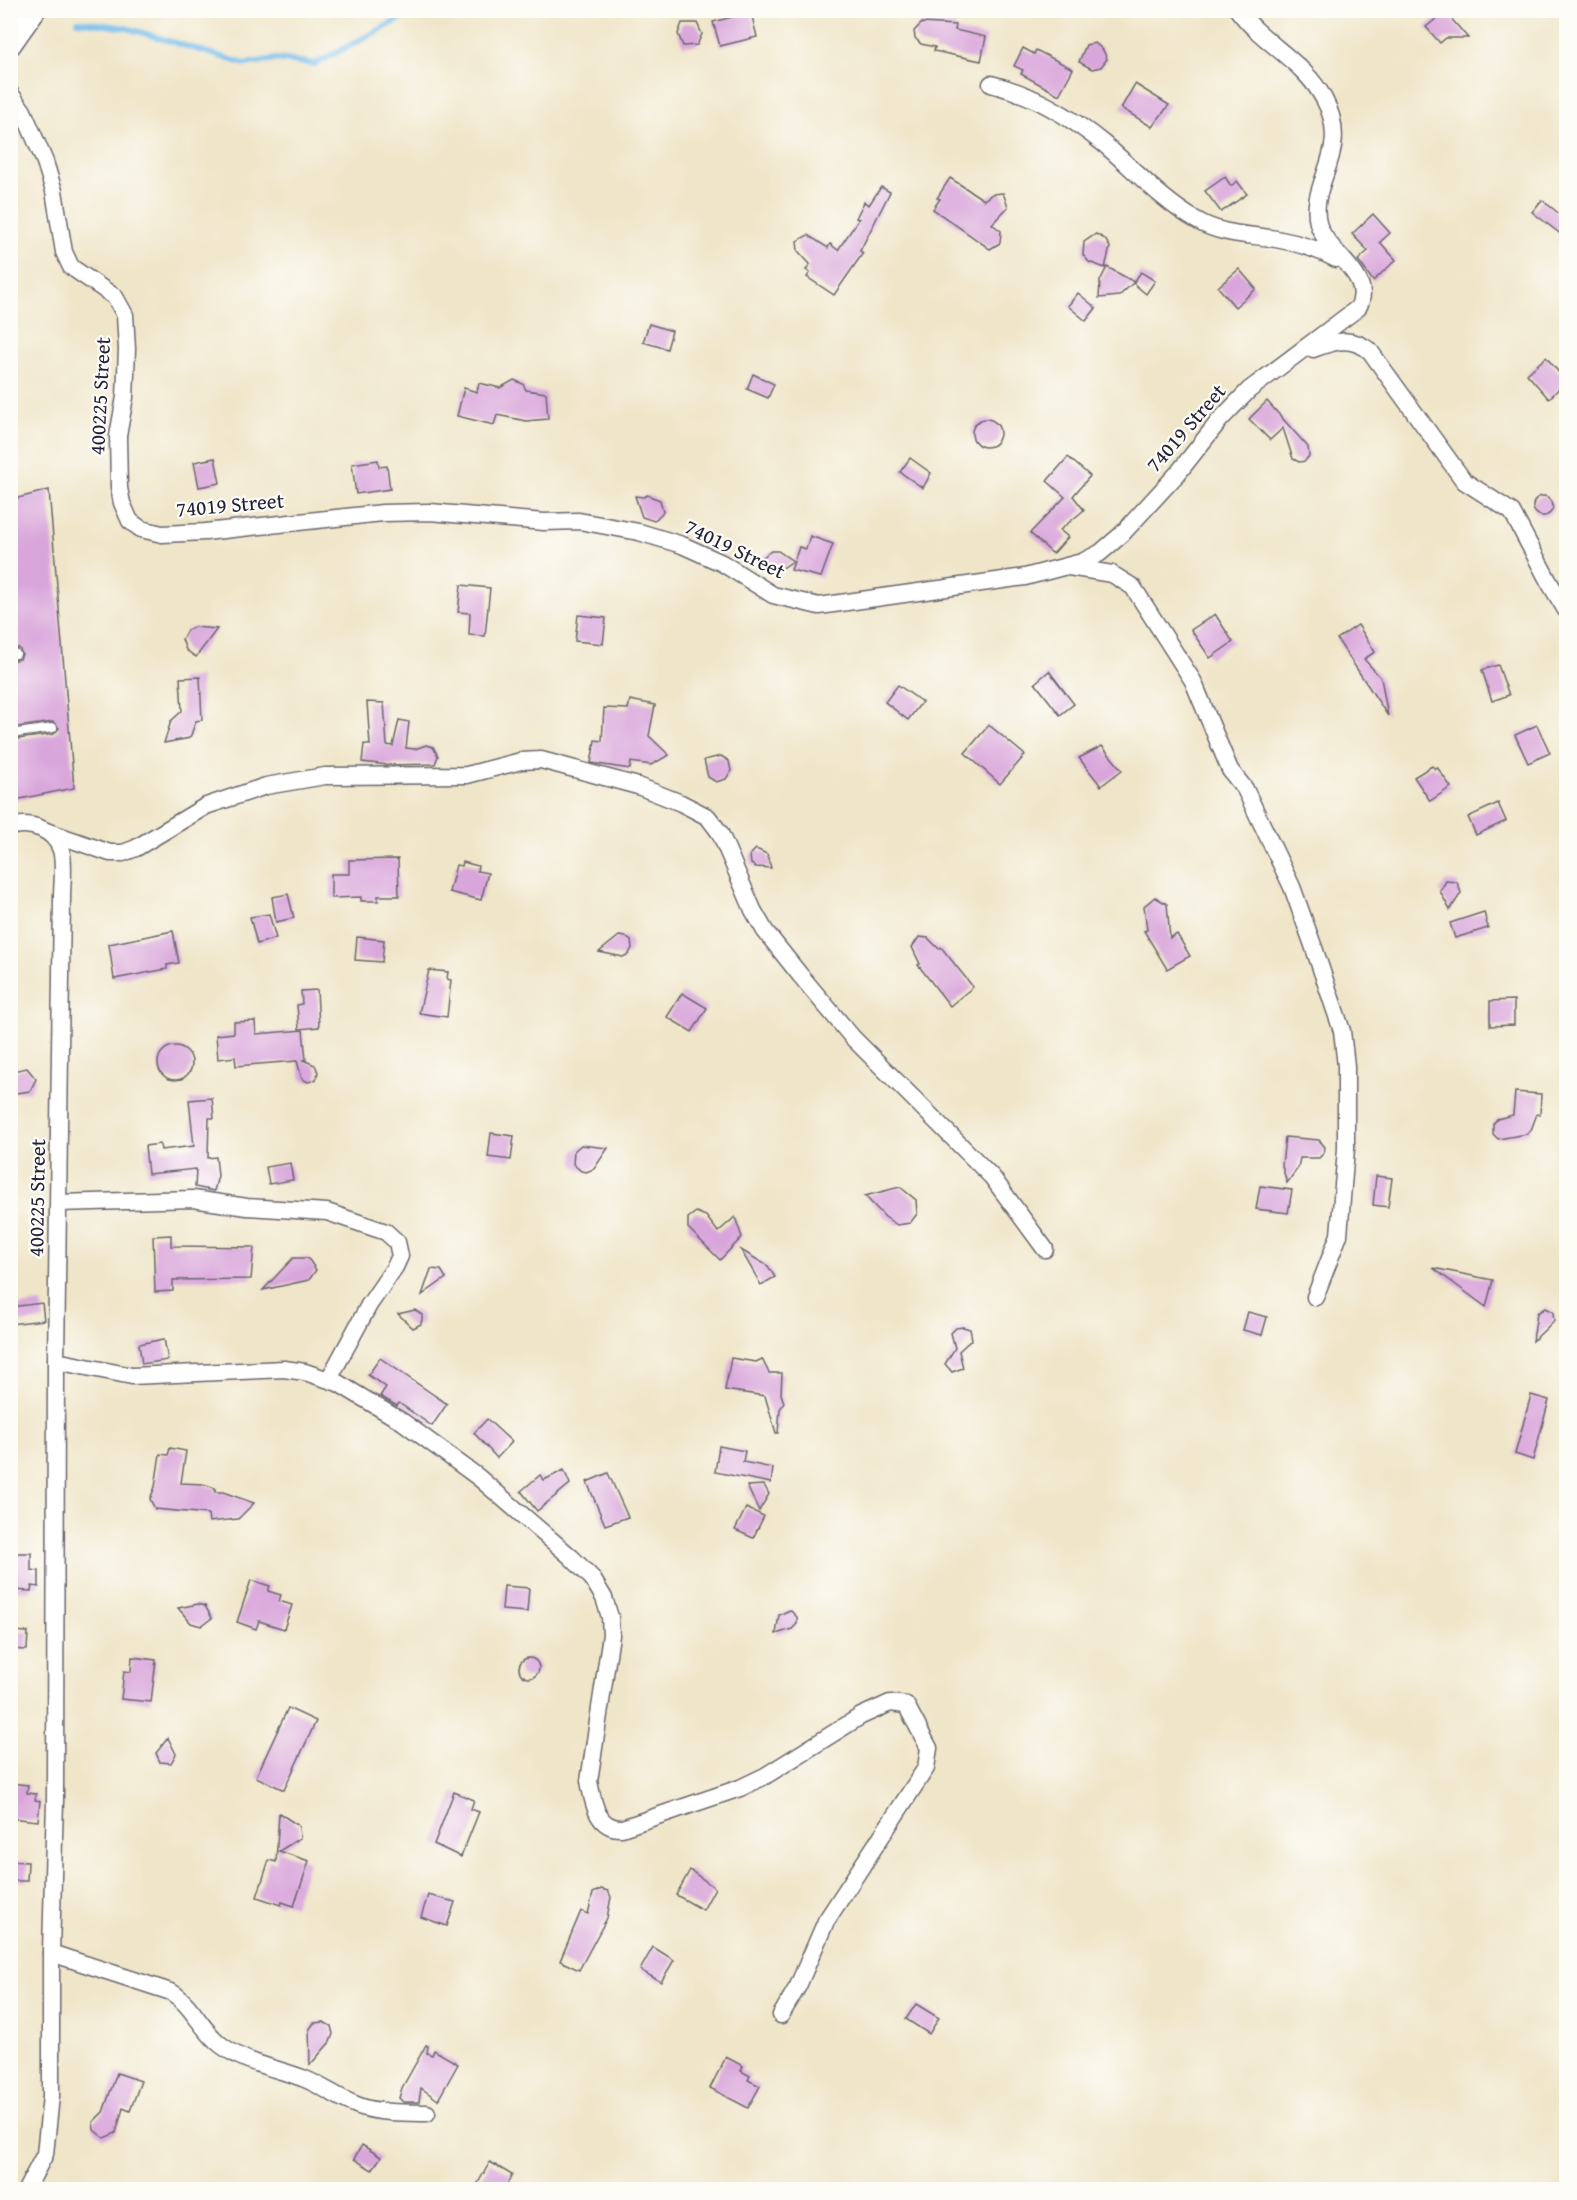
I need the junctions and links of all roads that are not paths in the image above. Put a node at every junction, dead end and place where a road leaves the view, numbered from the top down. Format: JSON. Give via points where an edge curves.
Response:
{"nodes":[{"id":1,"x":34,"y":10,"type":"edge"},
{"id":2,"x":1239,"y":10,"type":"edge"},
{"id":3,"x":10,"y":44,"type":"edge"},
{"id":4,"x":991,"y":84,"type":"dead end"},
{"id":5,"x":10,"y":93,"type":"edge"},
{"id":6,"x":1345,"y":263,"type":"junction"},
{"id":7,"x":1290,"y":357,"type":"junction"},
{"id":8,"x":162,"y":534,"type":"joint"},
{"id":9,"x":1069,"y":567,"type":"junction"},
{"id":10,"x":1566,"y":610,"type":"edge"},
{"id":11,"x":53,"y":728,"type":"dead end"},
{"id":12,"x":10,"y":734,"type":"edge"},
{"id":13,"x":10,"y":827,"type":"edge"},
{"id":14,"x":45,"y":830,"type":"junction"},
{"id":15,"x":59,"y":1203,"type":"junction"},
{"id":16,"x":1045,"y":1249,"type":"dead end"},
{"id":17,"x":1315,"y":1297,"type":"dead end"},
{"id":18,"x":56,"y":1361,"type":"junction"},
{"id":19,"x":329,"y":1379,"type":"junction"},
{"id":20,"x":51,"y":1953,"type":"junction"},
{"id":21,"x":781,"y":2015,"type":"dead end"},
{"id":22,"x":426,"y":2113,"type":"dead end"},
{"id":23,"x":27,"y":2190,"type":"edge"}],
"edges":[{"from":1,"to":3,"type":"street"},
{"from":2,"to":6,"type":"street","via":[[1302,70],[1325,100],[1334,134],[1332,156],[1316,211],[1324,238]]},
{"from":4,"to":6,"type":"street","via":[[1041,100],[1066,116],[1196,220],[1235,235],[1314,247]]},
{"from":5,"to":8,"type":"street","name":"400225 Street","via":[[23,111],[45,162],[64,252],[71,267],[115,297],[125,315],[127,349],[118,436],[119,488],[130,521],[141,529]]},
{"from":6,"to":7,"type":"street","name":"74019 Street","via":[[1357,276],[1363,295],[1358,308]]},
{"from":7,"to":9,"type":"street","name":"74019 Street","via":[[1219,421],[1121,535],[1100,553]]},
{"from":7,"to":10,"type":"street","via":[[1347,340],[1370,351],[1464,481],[1512,512]]},
{"from":8,"to":9,"type":"street","name":"74019 Street","via":[[383,513],[579,521],[682,545],[722,563],[773,595],[819,606],[1025,577]]},
{"from":9,"to":17,"type":"street","via":[[1112,574],[1133,586],[1193,681],[1230,770],[1245,789],[1292,887],[1342,1031],[1346,1149],[1339,1235]]},
{"from":11,"to":12,"type":"lane"},
{"from":13,"to":14,"type":"street","via":[[35,826]]},
{"from":14,"to":15,"type":"street","name":"400225 Street","via":[[61,851]]},
{"from":14,"to":16,"type":"street","via":[[110,853],[123,853],[206,806],[266,786],[325,776],[467,775],[541,760],[638,786],[681,803],[708,817],[720,833],[753,910],[800,975],[853,1038],[992,1177]]},
{"from":15,"to":18,"type":"street","name":"400225 Street"},
{"from":15,"to":19,"type":"street","via":[[193,1199],[327,1212],[386,1232],[397,1242],[400,1256]]},
{"from":18,"to":19,"type":"street","via":[[132,1376],[260,1368],[305,1372]]},
{"from":18,"to":20,"type":"street","name":"400225 Street"},
{"from":19,"to":21,"type":"street","via":[[403,1422],[478,1477],[592,1578],[604,1598],[611,1635],[589,1781],[593,1804],[611,1828],[622,1828],[740,1788],[835,1730],[890,1703],[903,1703],[911,1711],[928,1748],[926,1768],[826,1921]]},
{"from":20,"to":22,"type":"street","via":[[171,1992],[220,2045],[238,2056],[305,2079],[356,2105],[390,2112]]},
{"from":20,"to":23,"type":"street","name":"400225 Street","via":[[51,2096],[45,2154]]}]}
